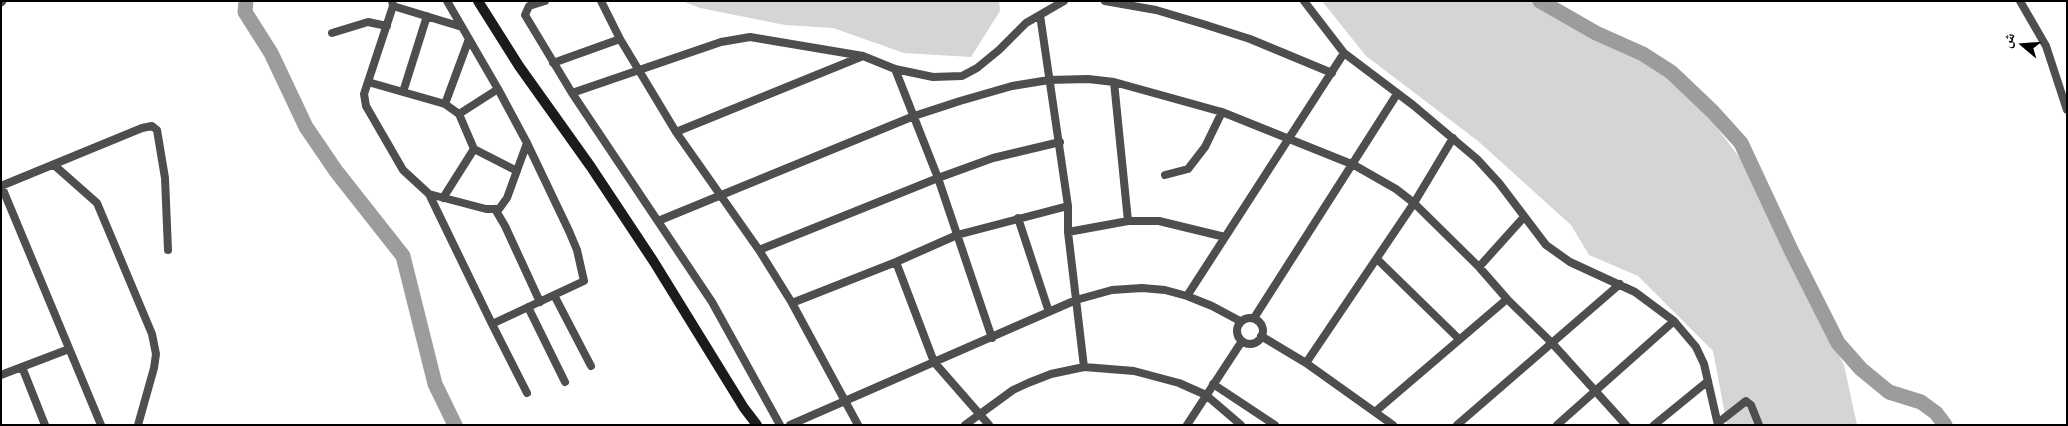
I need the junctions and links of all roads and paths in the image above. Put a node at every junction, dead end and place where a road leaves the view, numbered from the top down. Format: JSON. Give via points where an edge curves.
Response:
{"nodes":[{"id":1,"x":447,"y":1,"type":"edge"},
{"id":2,"x":478,"y":1,"type":"edge"},
{"id":3,"x":545,"y":1,"type":"edge"},
{"id":4,"x":601,"y":1,"type":"edge"},
{"id":5,"x":1064,"y":1,"type":"edge"},
{"id":6,"x":1105,"y":1,"type":"edge"},
{"id":7,"x":1304,"y":1,"type":"edge"},
{"id":8,"x":2020,"y":1,"type":"edge"},
{"id":9,"x":392,"y":4,"type":"edge"},
{"id":10,"x":1040,"y":15,"type":"junction"},
{"id":11,"x":427,"y":16,"type":"junction"},
{"id":12,"x":387,"y":26,"type":"junction"},
{"id":13,"x":462,"y":27,"type":"junction"},
{"id":14,"x":332,"y":33,"type":"dead end"},
{"id":15,"x":469,"y":39,"type":"junction"},
{"id":16,"x":620,"y":39,"type":"junction"},
{"id":17,"x":1344,"y":53,"type":"junction"},
{"id":18,"x":863,"y":56,"type":"junction"},
{"id":19,"x":553,"y":63,"type":"junction"},
{"id":20,"x":895,"y":68,"type":"junction"},
{"id":21,"x":639,"y":71,"type":"junction"},
{"id":22,"x":1332,"y":73,"type":"junction"},
{"id":23,"x":1049,"y":80,"type":"junction"},
{"id":24,"x":368,"y":82,"type":"junction"},
{"id":25,"x":1114,"y":82,"type":"junction"},
{"id":26,"x":498,"y":89,"type":"junction"},
{"id":27,"x":404,"y":92,"type":"junction"},
{"id":28,"x":572,"y":93,"type":"junction"},
{"id":29,"x":1397,"y":94,"type":"junction"},
{"id":30,"x":445,"y":104,"type":"junction"},
{"id":31,"x":2067,"y":110,"type":"edge"},
{"id":32,"x":1222,"y":112,"type":"junction"},
{"id":33,"x":459,"y":114,"type":"junction"},
{"id":34,"x":914,"y":116,"type":"junction"},
{"id":35,"x":676,"y":132,"type":"junction"},
{"id":36,"x":1454,"y":138,"type":"junction"},
{"id":37,"x":1289,"y":140,"type":"junction"},
{"id":38,"x":1060,"y":142,"type":"junction"},
{"id":39,"x":526,"y":143,"type":"junction"},
{"id":40,"x":474,"y":149,"type":"junction"},
{"id":41,"x":54,"y":165,"type":"junction"},
{"id":42,"x":1354,"y":165,"type":"junction"},
{"id":43,"x":517,"y":170,"type":"junction"},
{"id":44,"x":1165,"y":175,"type":"dead end"},
{"id":45,"x":938,"y":178,"type":"junction"},
{"id":46,"x":1,"y":186,"type":"edge"},
{"id":47,"x":429,"y":194,"type":"junction"},
{"id":48,"x":722,"y":196,"type":"junction"},
{"id":49,"x":443,"y":198,"type":"junction"},
{"id":50,"x":1414,"y":203,"type":"junction"},
{"id":51,"x":1068,"y":206,"type":"junction"},
{"id":52,"x":495,"y":210,"type":"junction"},
{"id":53,"x":1524,"y":217,"type":"junction"},
{"id":54,"x":1018,"y":218,"type":"junction"},
{"id":55,"x":1128,"y":220,"type":"junction"},
{"id":56,"x":658,"y":221,"type":"junction"},
{"id":57,"x":1068,"y":232,"type":"junction"},
{"id":58,"x":957,"y":235,"type":"junction"},
{"id":59,"x":1225,"y":237,"type":"junction"},
{"id":60,"x":168,"y":250,"type":"dead end"},
{"id":61,"x":759,"y":250,"type":"junction"},
{"id":62,"x":1377,"y":259,"type":"junction"},
{"id":63,"x":896,"y":262,"type":"junction"},
{"id":64,"x":1479,"y":267,"type":"junction"},
{"id":65,"x":1620,"y":284,"type":"junction"},
{"id":66,"x":554,"y":295,"type":"junction"},
{"id":67,"x":1187,"y":296,"type":"junction"},
{"id":68,"x":1507,"y":299,"type":"junction"},
{"id":69,"x":1076,"y":300,"type":"junction"},
{"id":70,"x":540,"y":302,"type":"junction"},
{"id":71,"x":792,"y":303,"type":"junction"},
{"id":72,"x":528,"y":307,"type":"junction"},
{"id":73,"x":1050,"y":312,"type":"junction"},
{"id":74,"x":1254,"y":318,"type":"junction"},
{"id":75,"x":1674,"y":320,"type":"junction"},
{"id":76,"x":1240,"y":322,"type":"junction"},
{"id":77,"x":492,"y":324,"type":"junction"},
{"id":78,"x":1261,"y":336,"type":"junction"},
{"id":79,"x":992,"y":338,"type":"junction"},
{"id":80,"x":1458,"y":339,"type":"junction"},
{"id":81,"x":1242,"y":341,"type":"junction"},
{"id":82,"x":1552,"y":343,"type":"junction"},
{"id":83,"x":69,"y":349,"type":"junction"},
{"id":84,"x":934,"y":362,"type":"junction"},
{"id":85,"x":1306,"y":363,"type":"junction"},
{"id":86,"x":590,"y":366,"type":"dead end"},
{"id":87,"x":22,"y":367,"type":"junction"},
{"id":88,"x":1084,"y":367,"type":"junction"},
{"id":89,"x":1,"y":375,"type":"edge"},
{"id":90,"x":1708,"y":381,"type":"junction"},
{"id":91,"x":565,"y":382,"type":"dead end"},
{"id":92,"x":1213,"y":384,"type":"junction"},
{"id":93,"x":1596,"y":392,"type":"junction"},
{"id":94,"x":527,"y":393,"type":"dead end"},
{"id":95,"x":1206,"y":395,"type":"junction"},
{"id":96,"x":844,"y":400,"type":"junction"},
{"id":97,"x":744,"y":408,"type":"junction"},
{"id":98,"x":1376,"y":411,"type":"junction"},
{"id":99,"x":979,"y":413,"type":"junction"},
{"id":100,"x":1718,"y":424,"type":"edge"},
{"id":101,"x":46,"y":425,"type":"edge"},
{"id":102,"x":101,"y":425,"type":"edge"},
{"id":103,"x":138,"y":425,"type":"edge"},
{"id":104,"x":746,"y":425,"type":"edge"},
{"id":105,"x":757,"y":425,"type":"edge"},
{"id":106,"x":780,"y":425,"type":"edge"},
{"id":107,"x":790,"y":425,"type":"edge"},
{"id":108,"x":858,"y":425,"type":"edge"},
{"id":109,"x":965,"y":425,"type":"edge"},
{"id":110,"x":989,"y":425,"type":"edge"},
{"id":111,"x":1187,"y":425,"type":"edge"},
{"id":112,"x":1241,"y":425,"type":"edge"},
{"id":113,"x":1274,"y":425,"type":"edge"},
{"id":114,"x":1393,"y":425,"type":"edge"},
{"id":115,"x":1457,"y":425,"type":"edge"},
{"id":116,"x":1557,"y":425,"type":"edge"},
{"id":117,"x":1626,"y":425,"type":"edge"},
{"id":118,"x":1654,"y":425,"type":"edge"},
{"id":119,"x":1759,"y":425,"type":"edge"}],
"edges":[{"from":1,"to":13,"type":"street"},
{"from":2,"to":97,"type":"main road","via":[[649,254]]},
{"from":3,"to":19,"type":"street","via":[[529,6],[525,13]]},
{"from":4,"to":16,"type":"street"},
{"from":5,"to":10,"type":"street"},
{"from":6,"to":22,"type":"street","via":[[1156,10],[1203,24],[1250,39]]},
{"from":7,"to":17,"type":"street"},
{"from":8,"to":31,"type":"street","via":[[2043,40]]},
{"from":9,"to":11,"type":"street"},
{"from":9,"to":12,"type":"street"},
{"from":10,"to":20,"type":"street","via":[[1015,31],[977,68],[962,76],[933,77]]},
{"from":10,"to":23,"type":"street"},
{"from":11,"to":13,"type":"street"},
{"from":11,"to":27,"type":"street"},
{"from":12,"to":14,"type":"street","via":[[368,22]]},
{"from":12,"to":24,"type":"street"},
{"from":13,"to":15,"type":"street"},
{"from":15,"to":26,"type":"street"},
{"from":15,"to":30,"type":"street"},
{"from":16,"to":19,"type":"street"},
{"from":16,"to":21,"type":"street"},
{"from":17,"to":22,"type":"street"},
{"from":17,"to":29,"type":"street"},
{"from":18,"to":20,"type":"street"},
{"from":18,"to":21,"type":"street","via":[[750,37],[721,42]]},
{"from":18,"to":35,"type":"street"},
{"from":19,"to":28,"type":"street"},
{"from":20,"to":34,"type":"street"},
{"from":21,"to":28,"type":"street"},
{"from":21,"to":35,"type":"street"},
{"from":22,"to":37,"type":"street"},
{"from":23,"to":25,"type":"street"},
{"from":23,"to":34,"type":"street","via":[[1012,86]]},
{"from":23,"to":38,"type":"street"},
{"from":24,"to":27,"type":"street"},
{"from":24,"to":47,"type":"street","via":[[364,99],[374,122],[407,175]]},
{"from":25,"to":32,"type":"street"},
{"from":25,"to":55,"type":"street"},
{"from":26,"to":33,"type":"street"},
{"from":26,"to":39,"type":"street"},
{"from":27,"to":30,"type":"street"},
{"from":28,"to":56,"type":"street"},
{"from":29,"to":36,"type":"street"},
{"from":29,"to":42,"type":"street"},
{"from":30,"to":33,"type":"street"},
{"from":32,"to":37,"type":"street"},
{"from":32,"to":44,"type":"street","via":[[1205,147],[1188,169]]},
{"from":33,"to":40,"type":"street"},
{"from":34,"to":45,"type":"street"},
{"from":34,"to":48,"type":"street"},
{"from":35,"to":48,"type":"street"},
{"from":36,"to":50,"type":"street"},
{"from":36,"to":53,"type":"street","via":[[1499,183]]},
{"from":37,"to":42,"type":"street"},
{"from":37,"to":59,"type":"street"},
{"from":38,"to":45,"type":"street","via":[[993,158]]},
{"from":38,"to":51,"type":"street"},
{"from":39,"to":43,"type":"street"},
{"from":39,"to":66,"type":"street","via":[[572,238],[584,281]]},
{"from":40,"to":43,"type":"street"},
{"from":40,"to":49,"type":"street"},
{"from":41,"to":46,"type":"street"},
{"from":41,"to":60,"type":"street","via":[[142,128],[155,128],[165,178]]},
{"from":41,"to":103,"type":"street","via":[[96,203],[152,334],[156,354],[154,368]]},
{"from":42,"to":50,"type":"street","via":[[1383,180]]},
{"from":42,"to":74,"type":"street"},
{"from":43,"to":52,"type":"street","via":[[503,206]]},
{"from":45,"to":58,"type":"street"},
{"from":45,"to":61,"type":"street"},
{"from":46,"to":83,"type":"street"},
{"from":47,"to":49,"type":"street"},
{"from":47,"to":77,"type":"street"},
{"from":48,"to":56,"type":"street"},
{"from":48,"to":61,"type":"street"},
{"from":49,"to":52,"type":"street"},
{"from":50,"to":62,"type":"street"},
{"from":50,"to":64,"type":"street"},
{"from":51,"to":54,"type":"street"},
{"from":51,"to":57,"type":"street"},
{"from":52,"to":70,"type":"street"},
{"from":53,"to":64,"type":"street"},
{"from":53,"to":65,"type":"street","via":[[1534,232],[1559,255]]},
{"from":54,"to":58,"type":"street"},
{"from":54,"to":73,"type":"street"},
{"from":55,"to":57,"type":"street"},
{"from":55,"to":59,"type":"street","via":[[1174,222]]},
{"from":56,"to":106,"type":"street","via":[[712,302]]},
{"from":57,"to":69,"type":"street"},
{"from":58,"to":63,"type":"street"},
{"from":58,"to":79,"type":"street"},
{"from":59,"to":67,"type":"street"},
{"from":61,"to":71,"type":"street"},
{"from":62,"to":80,"type":"street"},
{"from":62,"to":85,"type":"street"},
{"from":63,"to":71,"type":"street"},
{"from":63,"to":84,"type":"street"},
{"from":64,"to":68,"type":"street"},
{"from":65,"to":75,"type":"street"},
{"from":65,"to":82,"type":"street"},
{"from":66,"to":70,"type":"street"},
{"from":66,"to":86,"type":"street"},
{"from":67,"to":69,"type":"street","via":[[1142,288],[1112,290]]},
{"from":67,"to":76,"type":"street"},
{"from":68,"to":80,"type":"street"},
{"from":68,"to":82,"type":"street"},
{"from":69,"to":73,"type":"street"},
{"from":69,"to":88,"type":"street"},
{"from":70,"to":72,"type":"street"},
{"from":71,"to":96,"type":"street"},
{"from":72,"to":77,"type":"street"},
{"from":72,"to":91,"type":"street"},
{"from":73,"to":79,"type":"street"},
{"from":74,"to":76,"type":"street"},
{"from":74,"to":78,"type":"street","via":[[1262,328]]},
{"from":75,"to":90,"type":"street","via":[[1696,347]]},
{"from":75,"to":93,"type":"street"},
{"from":76,"to":81,"type":"street","via":[[1236,332]]},
{"from":77,"to":94,"type":"street"},
{"from":78,"to":81,"type":"street","via":[[1250,344]]},
{"from":78,"to":85,"type":"street"},
{"from":79,"to":84,"type":"street"},
{"from":80,"to":98,"type":"street"},
{"from":81,"to":92,"type":"street"},
{"from":82,"to":93,"type":"street"},
{"from":82,"to":115,"type":"street"},
{"from":83,"to":87,"type":"street"},
{"from":83,"to":102,"type":"street"},
{"from":84,"to":96,"type":"street"},
{"from":84,"to":99,"type":"street"},
{"from":85,"to":98,"type":"street"},
{"from":87,"to":89,"type":"street"},
{"from":87,"to":101,"type":"street"},
{"from":88,"to":95,"type":"street","via":[[1155,375]]},
{"from":88,"to":99,"type":"street","via":[[1028,383]]},
{"from":90,"to":100,"type":"street"},
{"from":90,"to":118,"type":"street"},
{"from":92,"to":95,"type":"street"},
{"from":92,"to":113,"type":"street"},
{"from":93,"to":116,"type":"street"},
{"from":93,"to":117,"type":"street"},
{"from":95,"to":111,"type":"street"},
{"from":95,"to":112,"type":"street"},
{"from":96,"to":107,"type":"street"},
{"from":96,"to":108,"type":"street"},
{"from":97,"to":104,"type":"main road"},
{"from":97,"to":105,"type":"main road"},
{"from":98,"to":114,"type":"street"},
{"from":99,"to":109,"type":"street"},
{"from":99,"to":110,"type":"street"},
{"from":100,"to":119,"type":"street","via":[[1746,401]]}]}
